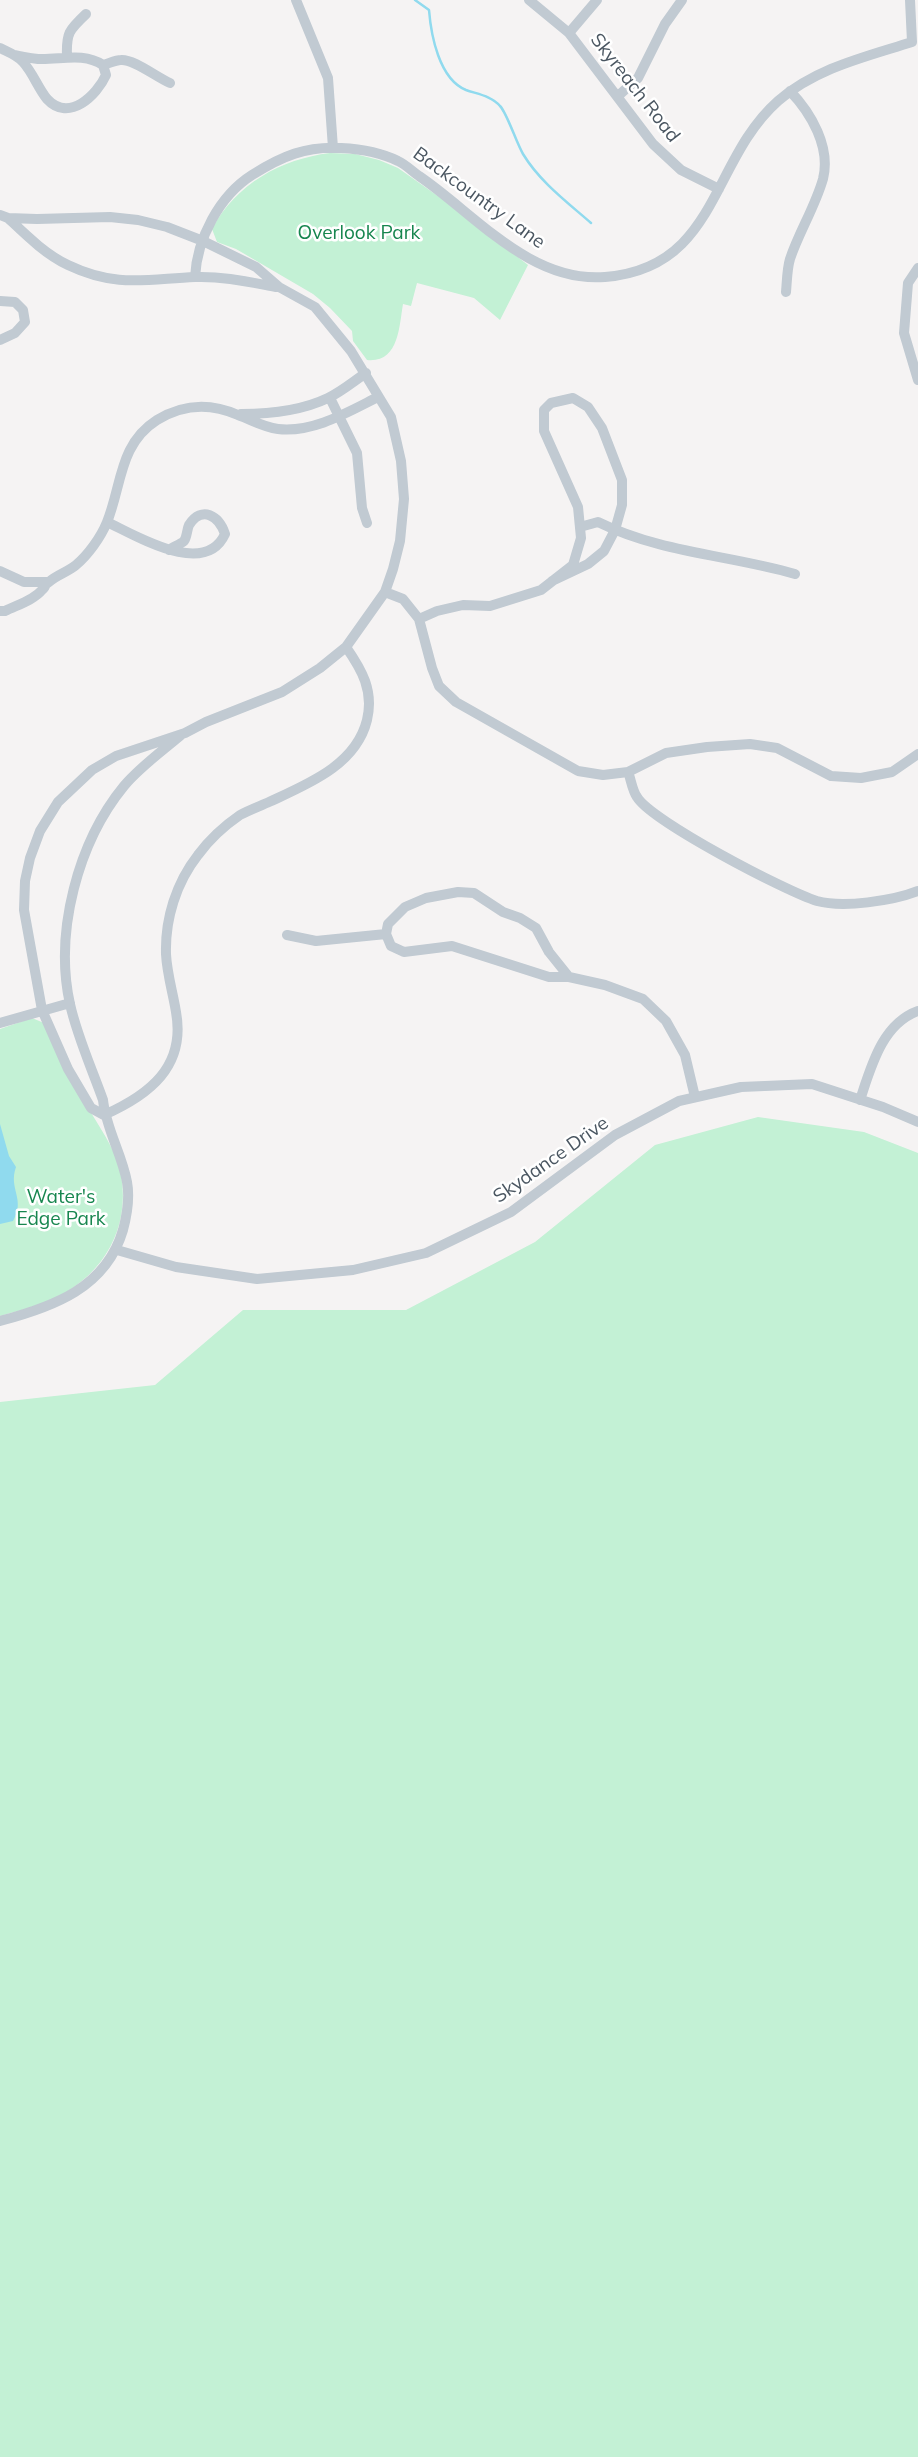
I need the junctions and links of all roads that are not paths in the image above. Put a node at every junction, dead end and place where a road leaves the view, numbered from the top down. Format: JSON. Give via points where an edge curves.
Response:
{"nodes":[{"id":1,"x":296,"y":0,"type":"edge"},
{"id":2,"x":529,"y":0,"type":"edge"},
{"id":3,"x":597,"y":0,"type":"edge"},
{"id":4,"x":682,"y":0,"type":"edge"},
{"id":5,"x":910,"y":0,"type":"edge"},
{"id":6,"x":86,"y":14,"type":"dead end"},
{"id":7,"x":569,"y":33,"type":"junction"},
{"id":8,"x":912,"y":42,"type":"junction"},
{"id":9,"x":0,"y":48,"type":"edge"},
{"id":10,"x":918,"y":54,"type":"edge"},
{"id":11,"x":15,"y":55,"type":"junction"},
{"id":12,"x":67,"y":57,"type":"junction"},
{"id":13,"x":103,"y":65,"type":"junction"},
{"id":14,"x":170,"y":83,"type":"dead end"},
{"id":15,"x":790,"y":92,"type":"junction"},
{"id":16,"x":618,"y":96,"type":"junction"},
{"id":17,"x":333,"y":148,"type":"junction"},
{"id":18,"x":719,"y":189,"type":"junction"},
{"id":19,"x":4,"y":216,"type":"edge"},
{"id":20,"x":203,"y":240,"type":"junction"},
{"id":21,"x":918,"y":268,"type":"edge"},
{"id":22,"x":195,"y":277,"type":"junction"},
{"id":23,"x":279,"y":287,"type":"junction"},
{"id":24,"x":786,"y":292,"type":"dead end"},
{"id":25,"x":0,"y":301,"type":"edge"},
{"id":26,"x":0,"y":340,"type":"edge"},
{"id":27,"x":366,"y":373,"type":"junction"},
{"id":28,"x":918,"y":380,"type":"edge"},
{"id":29,"x":378,"y":397,"type":"junction"},
{"id":30,"x":330,"y":398,"type":"junction"},
{"id":31,"x":238,"y":414,"type":"junction"},
{"id":32,"x":340,"y":415,"type":"junction"},
{"id":33,"x":107,"y":522,"type":"junction"},
{"id":34,"x":366,"y":523,"type":"dead end"},
{"id":35,"x":580,"y":527,"type":"junction"},
{"id":36,"x":615,"y":530,"type":"junction"},
{"id":37,"x":169,"y":550,"type":"junction"},
{"id":38,"x":0,"y":571,"type":"edge"},
{"id":39,"x":795,"y":574,"type":"dead end"},
{"id":40,"x":552,"y":581,"type":"junction"},
{"id":41,"x":47,"y":582,"type":"junction"},
{"id":42,"x":385,"y":592,"type":"junction"},
{"id":43,"x":0,"y":611,"type":"edge"},
{"id":44,"x":419,"y":619,"type":"junction"},
{"id":45,"x":346,"y":646,"type":"junction"},
{"id":46,"x":185,"y":733,"type":"junction"},
{"id":47,"x":918,"y":754,"type":"edge"},
{"id":48,"x":628,"y":772,"type":"junction"},
{"id":49,"x":918,"y":891,"type":"edge"},
{"id":50,"x":386,"y":934,"type":"junction"},
{"id":51,"x":287,"y":935,"type":"dead end"},
{"id":52,"x":569,"y":977,"type":"junction"},
{"id":53,"x":70,"y":1003,"type":"junction"},
{"id":54,"x":42,"y":1010,"type":"junction"},
{"id":55,"x":918,"y":1011,"type":"edge"},
{"id":56,"x":0,"y":1023,"type":"edge"},
{"id":57,"x":695,"y":1097,"type":"junction"},
{"id":58,"x":860,"y":1100,"type":"junction"},
{"id":59,"x":104,"y":1115,"type":"junction"},
{"id":60,"x":918,"y":1122,"type":"edge"},
{"id":61,"x":117,"y":1250,"type":"junction"},
{"id":62,"x":0,"y":1321,"type":"edge"}],
"edges":[{"from":1,"to":17,"type":"street","via":[[328,78]]},
{"from":2,"to":7,"type":"street","name":"Skyreach Road"},
{"from":3,"to":7,"type":"street"},
{"from":4,"to":16,"type":"street","via":[[664,24],[638,78]]},
{"from":5,"to":8,"type":"street"},
{"from":6,"to":12,"type":"street","via":[[69,31]]},
{"from":7,"to":16,"type":"street","name":"Skyreach Road"},
{"from":8,"to":10,"type":"street"},
{"from":8,"to":15,"type":"street","via":[[831,68]]},
{"from":9,"to":11,"type":"street"},
{"from":11,"to":12,"type":"street"},
{"from":11,"to":13,"type":"street","via":[[48,101],[60,107],[82,105],[101,86],[106,75]]},
{"from":12,"to":13,"type":"street","via":[[93,58]]},
{"from":13,"to":14,"type":"street","via":[[121,60],[136,64]]},
{"from":15,"to":18,"type":"street","via":[[743,141]]},
{"from":15,"to":24,"type":"street","via":[[806,107],[817,130],[824,177],[789,261]]},
{"from":16,"to":18,"type":"street","name":"Skyreach Road","via":[[653,144],[681,170]]},
{"from":17,"to":18,"type":"street","name":"Backcountry Lane","via":[[362,149],[397,160],[532,260],[562,274],[604,277],[635,272],[668,256],[697,228]]},
{"from":17,"to":20,"type":"street","name":"Backcountry Lane","via":[[294,152],[245,179],[216,212]]},
{"from":19,"to":20,"type":"street","via":[[138,220]]},
{"from":19,"to":22,"type":"street","via":[[66,264],[97,276],[125,282]]},
{"from":20,"to":22,"type":"street","name":"Backcountry Lane"},
{"from":20,"to":23,"type":"street","via":[[256,267]]},
{"from":21,"to":28,"type":"street","via":[[908,283],[904,332]]},
{"from":22,"to":23,"type":"street"},
{"from":23,"to":27,"type":"street","via":[[315,307]]},
{"from":25,"to":26,"type":"street","via":[[15,302],[23,310],[25,322]]},
{"from":27,"to":29,"type":"street"},
{"from":27,"to":30,"type":"street"},
{"from":29,"to":32,"type":"street"},
{"from":29,"to":42,"type":"street","via":[[391,417],[404,499],[400,541]]},
{"from":30,"to":31,"type":"street","via":[[273,414]]},
{"from":30,"to":32,"type":"street"},
{"from":31,"to":32,"type":"street","via":[[280,429],[301,428]]},
{"from":31,"to":33,"type":"street","via":[[191,406],[155,421],[130,448]]},
{"from":32,"to":34,"type":"street","via":[[357,453]]},
{"from":33,"to":37,"type":"street"},
{"from":33,"to":41,"type":"street","via":[[75,566]]},
{"from":35,"to":36,"type":"street","via":[[598,522]]},
{"from":35,"to":36,"type":"street","via":[[578,507],[544,431],[544,410],[551,403],[573,398],[588,407],[602,428],[622,480]]},
{"from":35,"to":40,"type":"street","via":[[573,565]]},
{"from":36,"to":39,"type":"street","via":[[676,550]]},
{"from":36,"to":40,"type":"street","via":[[604,551],[588,564]]},
{"from":37,"to":37,"type":"street","via":[[210,551],[225,534],[222,524],[207,514],[197,517],[184,541]]},
{"from":38,"to":41,"type":"street","via":[[24,582]]},
{"from":40,"to":44,"type":"street","via":[[541,590],[490,606],[463,605]]},
{"from":41,"to":43,"type":"street","via":[[42,591]]},
{"from":42,"to":44,"type":"street","via":[[403,600]]},
{"from":42,"to":45,"type":"street"},
{"from":44,"to":48,"type":"street","via":[[435,677],[456,702],[578,771]]},
{"from":45,"to":46,"type":"street","via":[[282,692]]},
{"from":45,"to":59,"type":"street","via":[[368,684],[369,711],[356,747],[322,775],[242,814],[199,854],[183,876],[167,928],[166,956],[178,1030],[174,1052],[152,1088]]},
{"from":46,"to":53,"type":"street","via":[[124,786],[86,851],[78,870],[66,940]]},
{"from":46,"to":54,"type":"street","via":[[148,743],[92,770],[58,802],[40,831],[27,869],[24,910]]},
{"from":47,"to":48,"type":"street","via":[[892,772],[861,778],[831,776],[777,748],[751,744],[666,753]]},
{"from":48,"to":49,"type":"street","via":[[637,798],[650,810],[780,885],[819,901],[862,903]]},
{"from":50,"to":51,"type":"street","via":[[316,941]]},
{"from":50,"to":52,"type":"street","via":[[391,946],[404,952],[453,946],[549,977]]},
{"from":50,"to":52,"type":"street","via":[[388,924],[405,907],[426,898],[474,893],[536,928]]},
{"from":52,"to":57,"type":"street","via":[[643,999],[666,1021],[685,1055]]},
{"from":53,"to":54,"type":"street"},
{"from":53,"to":59,"type":"street"},
{"from":54,"to":56,"type":"street"},
{"from":54,"to":59,"type":"street","via":[[85,1098]]},
{"from":55,"to":58,"type":"street","via":[[892,1029],[873,1062]]},
{"from":57,"to":58,"type":"street","name":"Skydance Drive","via":[[741,1087],[812,1084]]},
{"from":57,"to":61,"type":"street","name":"Skydance Drive","via":[[615,1135],[511,1212],[426,1253],[353,1270],[257,1279],[176,1267]]},
{"from":58,"to":60,"type":"street","name":"Skydance Drive"},
{"from":59,"to":61,"type":"street","via":[[128,1186],[127,1217]]},
{"from":61,"to":62,"type":"street","via":[[94,1278],[67,1298]]}]}
